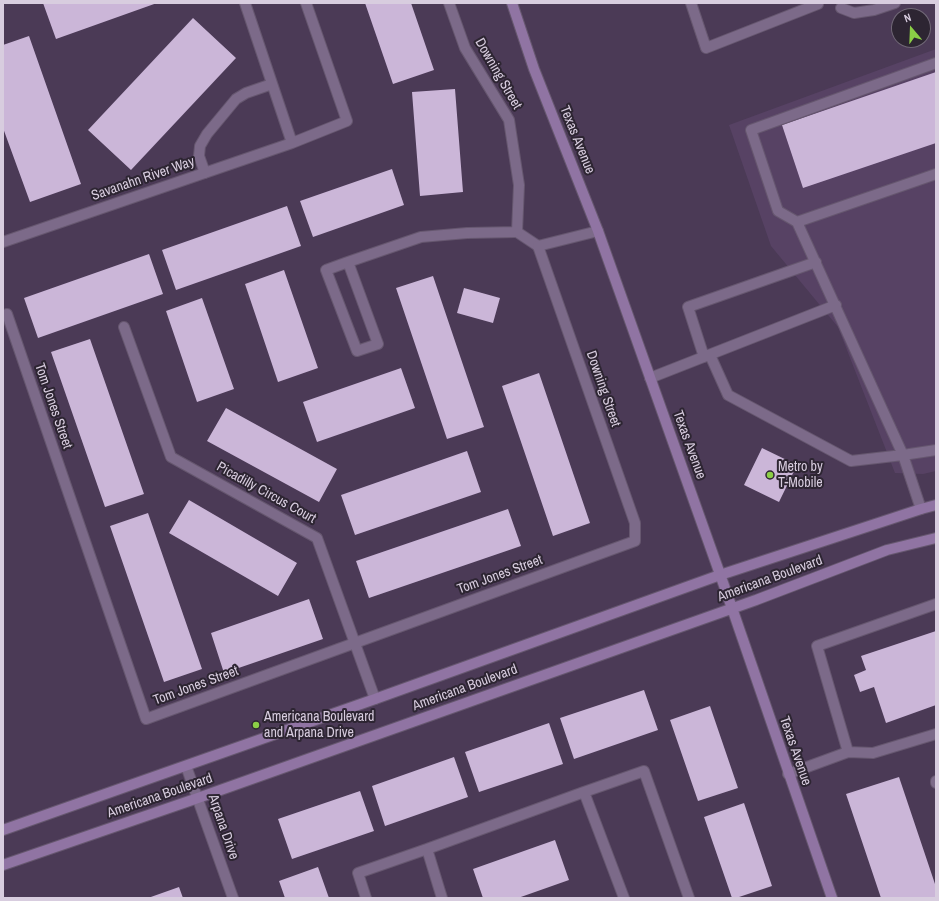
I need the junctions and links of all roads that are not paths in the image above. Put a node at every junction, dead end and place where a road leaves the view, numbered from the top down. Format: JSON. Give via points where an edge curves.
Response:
{"nodes":[{"id":1,"x":245,"y":3,"type":"edge"},
{"id":2,"x":306,"y":3,"type":"edge"},
{"id":3,"x":449,"y":3,"type":"edge"},
{"id":4,"x":512,"y":3,"type":"edge"},
{"id":5,"x":691,"y":3,"type":"edge"},
{"id":6,"x":895,"y":3,"type":"edge"},
{"id":7,"x":818,"y":4,"type":"dead end"},
{"id":8,"x":841,"y":8,"type":"dead end"},
{"id":9,"x":936,"y":63,"type":"edge"},
{"id":10,"x":272,"y":84,"type":"junction"},
{"id":11,"x":292,"y":143,"type":"junction"},
{"id":12,"x":205,"y":173,"type":"junction"},
{"id":13,"x":936,"y":174,"type":"edge"},
{"id":14,"x":797,"y":222,"type":"junction"},
{"id":15,"x":598,"y":231,"type":"junction"},
{"id":16,"x":517,"y":232,"type":"junction"},
{"id":17,"x":3,"y":242,"type":"edge"},
{"id":18,"x":538,"y":246,"type":"junction"},
{"id":19,"x":348,"y":262,"type":"junction"},
{"id":20,"x":816,"y":262,"type":"junction"},
{"id":21,"x":836,"y":305,"type":"junction"},
{"id":22,"x":6,"y":314,"type":"dead end"},
{"id":23,"x":124,"y":328,"type":"dead end"},
{"id":24,"x":707,"y":356,"type":"junction"},
{"id":25,"x":650,"y":378,"type":"junction"},
{"id":26,"x":936,"y":450,"type":"edge"},
{"id":27,"x":903,"y":455,"type":"junction"},
{"id":28,"x":936,"y":505,"type":"edge"},
{"id":29,"x":921,"y":509,"type":"junction"},
{"id":30,"x":936,"y":538,"type":"edge"},
{"id":31,"x":635,"y":542,"type":"joint"},
{"id":32,"x":720,"y":575,"type":"junction"},
{"id":33,"x":936,"y":604,"type":"edge"},
{"id":34,"x":732,"y":608,"type":"junction"},
{"id":35,"x":356,"y":643,"type":"junction"},
{"id":36,"x":375,"y":699,"type":"junction"},
{"id":37,"x":936,"y":734,"type":"edge"},
{"id":38,"x":848,"y":752,"type":"junction"},
{"id":39,"x":186,"y":766,"type":"junction"},
{"id":40,"x":788,"y":774,"type":"junction"},
{"id":41,"x":584,"y":792,"type":"junction"},
{"id":42,"x":198,"y":798,"type":"junction"},
{"id":43,"x":3,"y":830,"type":"edge"},
{"id":44,"x":427,"y":849,"type":"junction"},
{"id":45,"x":3,"y":865,"type":"edge"},
{"id":46,"x":233,"y":898,"type":"edge"},
{"id":47,"x":366,"y":898,"type":"edge"},
{"id":48,"x":442,"y":898,"type":"edge"},
{"id":49,"x":624,"y":898,"type":"edge"},
{"id":50,"x":689,"y":898,"type":"edge"},
{"id":51,"x":832,"y":898,"type":"edge"}],
"edges":[{"from":1,"to":10,"type":"street"},
{"from":2,"to":11,"type":"street","name":"Savanahn River Way","via":[[347,121]]},
{"from":3,"to":16,"type":"street","name":"Downing Street","via":[[465,48],[509,120],[519,185]]},
{"from":4,"to":15,"type":"main road","name":"Texas Avenue","via":[[534,69]]},
{"from":5,"to":7,"type":"street","via":[[706,48]]},
{"from":6,"to":8,"type":"street","via":[[854,13]]},
{"from":9,"to":14,"type":"street","via":[[751,130],[778,211]]},
{"from":10,"to":11,"type":"street"},
{"from":10,"to":12,"type":"street","via":[[236,99],[207,134],[200,146],[199,156]]},
{"from":11,"to":12,"type":"street","name":"Savanahn River Way"},
{"from":12,"to":17,"type":"street","name":"Savanahn River Way"},
{"from":13,"to":14,"type":"street"},
{"from":14,"to":20,"type":"street"},
{"from":15,"to":18,"type":"street"},
{"from":15,"to":25,"type":"main road","name":"Texas Avenue"},
{"from":16,"to":18,"type":"street"},
{"from":16,"to":19,"type":"street","via":[[421,237]]},
{"from":18,"to":31,"type":"street","name":"Downing Street","via":[[636,523]]},
{"from":19,"to":19,"type":"street","via":[[326,270],[357,351],[378,344]]},
{"from":20,"to":21,"type":"street"},
{"from":20,"to":24,"type":"street","via":[[688,307]]},
{"from":21,"to":24,"type":"street"},
{"from":21,"to":27,"type":"street"},
{"from":22,"to":35,"type":"street","name":"Tom Jones Street","via":[[146,719]]},
{"from":23,"to":35,"type":"street","name":"Picadilly Circus Court","via":[[172,457],[317,538]]},
{"from":24,"to":25,"type":"street"},
{"from":24,"to":27,"type":"street","via":[[728,395],[851,461]]},
{"from":25,"to":32,"type":"main road","name":"Texas Avenue"},
{"from":26,"to":27,"type":"street"},
{"from":27,"to":29,"type":"street"},
{"from":28,"to":29,"type":"main road","name":"Americana Boulevard"},
{"from":29,"to":32,"type":"main road","name":"Americana Boulevard"},
{"from":30,"to":34,"type":"main road","name":"Americana Boulevard","via":[[887,550]]},
{"from":31,"to":35,"type":"street","name":"Tom Jones Street"},
{"from":32,"to":34,"type":"main road","name":"Texas Avenue"},
{"from":32,"to":36,"type":"main road","name":"Americana Boulevard"},
{"from":33,"to":38,"type":"street","via":[[817,646]]},
{"from":34,"to":40,"type":"main road","name":"Texas Avenue"},
{"from":34,"to":42,"type":"main road","name":"Americana Boulevard"},
{"from":35,"to":36,"type":"street","name":"Picadilly Circus Court"},
{"from":36,"to":39,"type":"main road","name":"Americana Boulevard"},
{"from":37,"to":38,"type":"street","via":[[873,754]]},
{"from":38,"to":40,"type":"street"},
{"from":39,"to":42,"type":"street","name":"Arpana Drive"},
{"from":39,"to":43,"type":"main road","name":"Americana Boulevard"},
{"from":40,"to":51,"type":"main road","name":"Texas Avenue"},
{"from":41,"to":44,"type":"street"},
{"from":41,"to":49,"type":"street"},
{"from":41,"to":50,"type":"street","via":[[644,771]]},
{"from":42,"to":45,"type":"main road","name":"Americana Boulevard"},
{"from":42,"to":46,"type":"street","name":"Arpana Drive"},
{"from":44,"to":47,"type":"street","via":[[358,873]]},
{"from":44,"to":48,"type":"street"}]}
